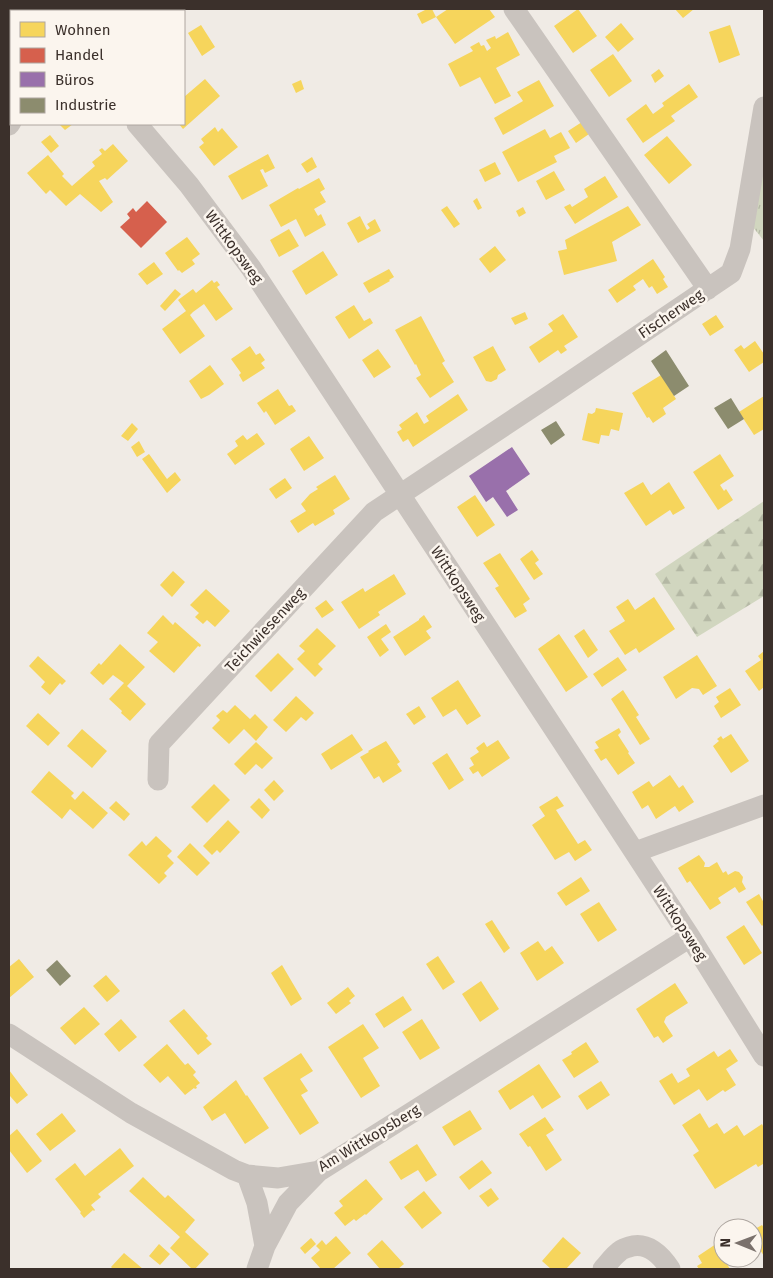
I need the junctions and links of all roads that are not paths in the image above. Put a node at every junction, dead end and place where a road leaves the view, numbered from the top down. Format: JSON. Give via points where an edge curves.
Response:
{"nodes":[{"id":1,"x":514,"y":9,"type":"edge"},
{"id":2,"x":764,"y":107,"type":"edge"},
{"id":3,"x":138,"y":125,"type":"edge"},
{"id":4,"x":708,"y":289,"type":"junction"},
{"id":5,"x":400,"y":496,"type":"junction"},
{"id":6,"x":158,"y":780,"type":"dead end"},
{"id":7,"x":764,"y":805,"type":"edge"},
{"id":8,"x":635,"y":852,"type":"junction"},
{"id":9,"x":690,"y":937,"type":"junction"},
{"id":10,"x":9,"y":1034,"type":"edge"},
{"id":11,"x":764,"y":1056,"type":"edge"},
{"id":12,"x":319,"y":1171,"type":"junction"},
{"id":13,"x":247,"y":1175,"type":"junction"},
{"id":14,"x":265,"y":1246,"type":"junction"},
{"id":15,"x":257,"y":1269,"type":"edge"},
{"id":16,"x":603,"y":1269,"type":"edge"},
{"id":17,"x":670,"y":1269,"type":"edge"}],
"edges":[{"from":1,"to":4,"type":"street","name":"Fischerweg"},
{"from":2,"to":4,"type":"street","via":[[740,249],[730,273]]},
{"from":3,"to":5,"type":"street","name":"Wittkopsweg","via":[[189,185],[251,268]]},
{"from":4,"to":5,"type":"street","name":"Fischerweg"},
{"from":5,"to":6,"type":"street","name":"Teichwiesenweg","via":[[374,512],[159,744]]},
{"from":5,"to":8,"type":"street","name":"Wittkopsweg"},
{"from":7,"to":8,"type":"street"},
{"from":8,"to":9,"type":"street","name":"Wittkopsweg"},
{"from":9,"to":11,"type":"street","name":"Wittkopsweg"},
{"from":9,"to":12,"type":"street","name":"Am Wittkopsberg"},
{"from":10,"to":13,"type":"street","name":"Am Wittkopsberg","via":[[131,1113]]},
{"from":12,"to":13,"type":"street","name":"Am Wittkopsberg","via":[[278,1178]]},
{"from":12,"to":14,"type":"street","via":[[288,1203]]},
{"from":13,"to":14,"type":"street","via":[[257,1203]]},
{"from":14,"to":15,"type":"street"},
{"from":16,"to":17,"type":"street","via":[[620,1250],[632,1246],[644,1246],[654,1251]]}]}
